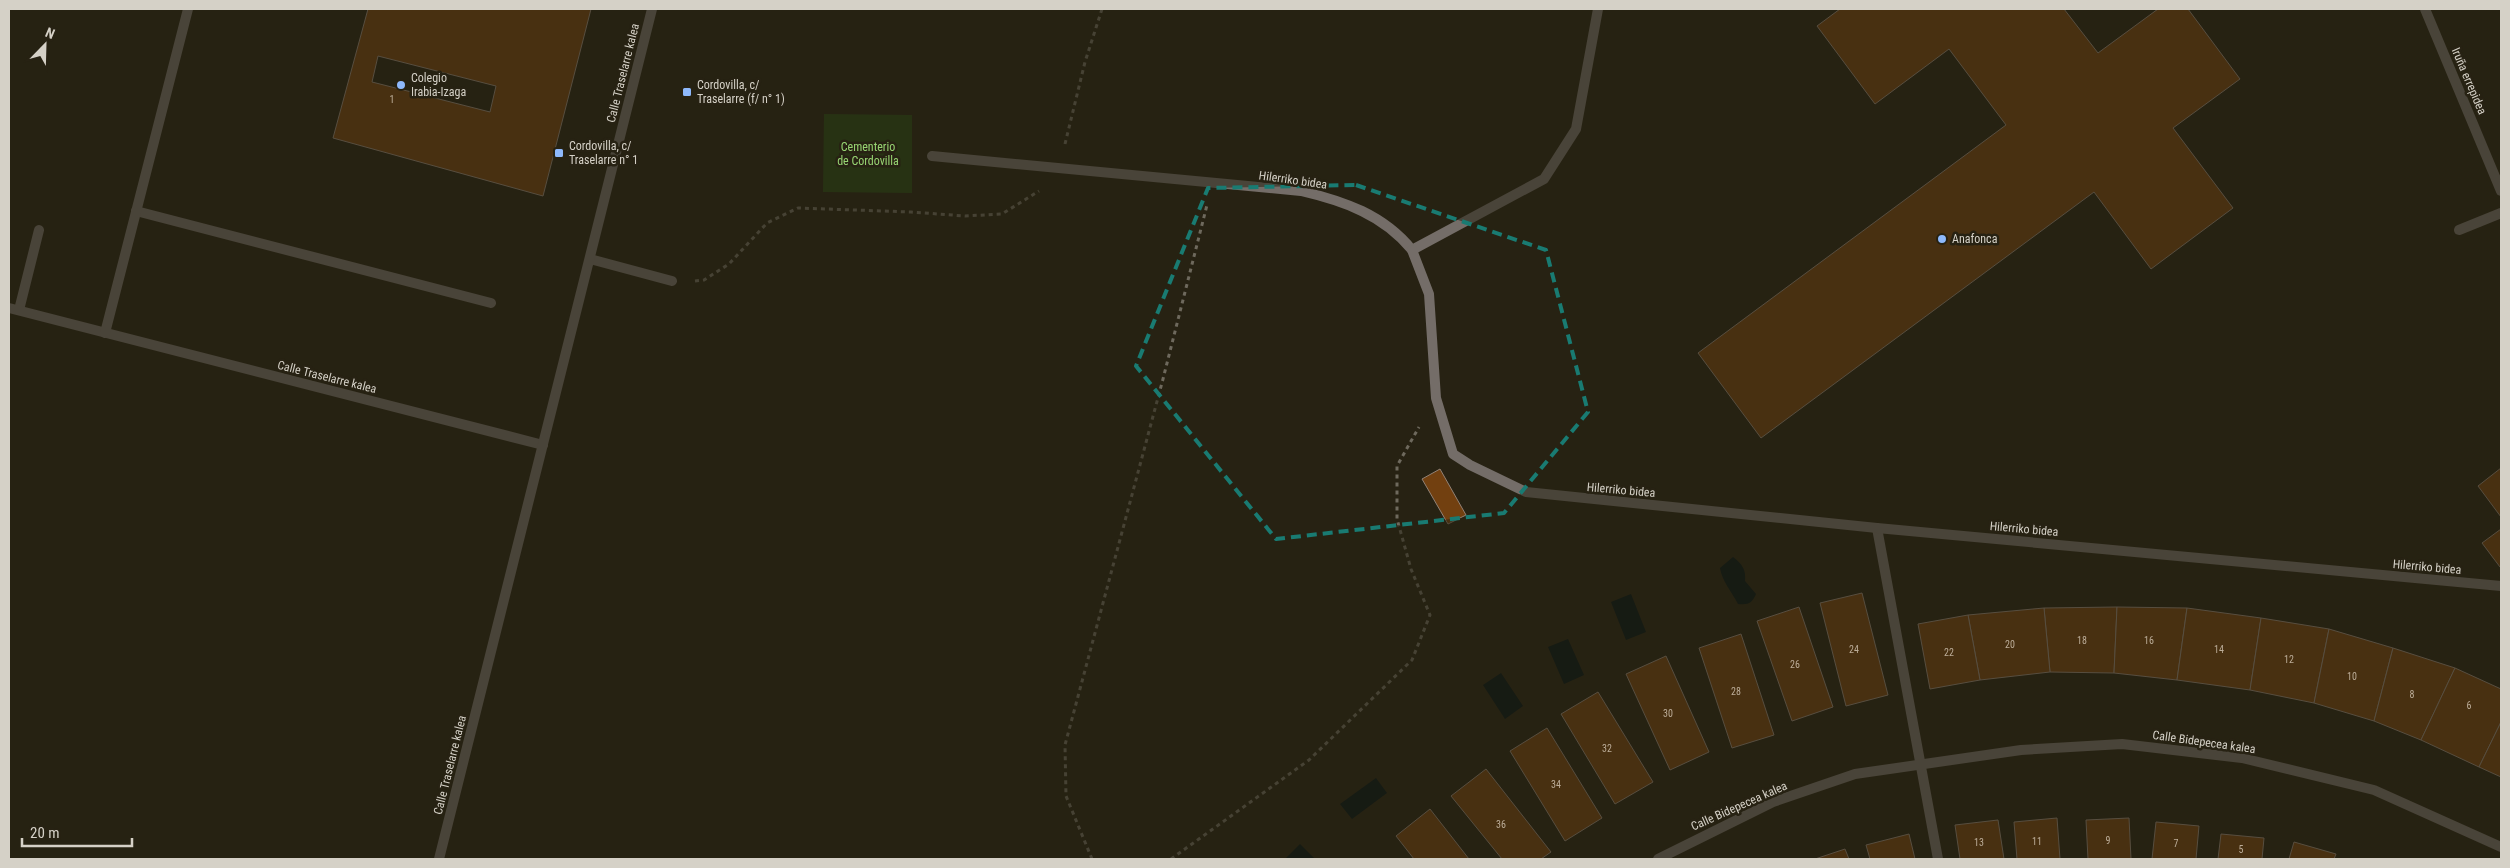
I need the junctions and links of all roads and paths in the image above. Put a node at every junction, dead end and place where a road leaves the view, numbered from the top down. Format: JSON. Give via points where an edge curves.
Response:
{"nodes":[{"id":1,"x":188,"y":9,"type":"edge"},
{"id":2,"x":652,"y":9,"type":"edge"},
{"id":3,"x":1102,"y":9,"type":"edge"},
{"id":4,"x":1598,"y":9,"type":"edge"},
{"id":5,"x":2425,"y":9,"type":"edge"},
{"id":6,"x":932,"y":156,"type":"dead end"},
{"id":7,"x":1061,"y":168,"type":"junction"},
{"id":8,"x":1213,"y":183,"type":"junction"},
{"id":9,"x":2501,"y":191,"type":"edge"},
{"id":10,"x":136,"y":211,"type":"junction"},
{"id":11,"x":2501,"y":213,"type":"edge"},
{"id":12,"x":39,"y":230,"type":"dead end"},
{"id":13,"x":2459,"y":230,"type":"dead end"},
{"id":14,"x":1412,"y":250,"type":"junction"},
{"id":15,"x":590,"y":259,"type":"junction"},
{"id":16,"x":672,"y":281,"type":"joint"},
{"id":17,"x":491,"y":303,"type":"dead end"},
{"id":18,"x":14,"y":309,"type":"edge"},
{"id":19,"x":105,"y":333,"type":"junction"},
{"id":20,"x":1436,"y":398,"type":"junction"},
{"id":21,"x":543,"y":445,"type":"junction"},
{"id":22,"x":1877,"y":528,"type":"junction"},
{"id":23,"x":2501,"y":586,"type":"edge"},
{"id":24,"x":1920,"y":763,"type":"junction"},
{"id":25,"x":2501,"y":847,"type":"edge"},
{"id":26,"x":439,"y":859,"type":"edge"},
{"id":27,"x":1092,"y":859,"type":"edge"},
{"id":28,"x":1171,"y":859,"type":"edge"},
{"id":29,"x":1658,"y":859,"type":"edge"},
{"id":30,"x":1938,"y":859,"type":"edge"}],
"edges":[{"from":1,"to":10,"type":"street"},
{"from":2,"to":15,"type":"street","name":"Calle Traselarre kalea"},
{"from":3,"to":7,"type":"path","via":[[1066,134]]},
{"from":4,"to":14,"type":"street","via":[[1576,129],[1544,179]]},
{"from":5,"to":9,"type":"street","name":"Iruña errepidea"},
{"from":6,"to":7,"type":"street","name":"Hilerriko bidea"},
{"from":7,"to":8,"type":"street","name":"Hilerriko bidea"},
{"from":7,"to":16,"type":"path","via":[[1036,194],[1002,214],[964,216],[798,208],[767,223],[729,264],[704,280]]},
{"from":8,"to":14,"type":"street","name":"Hilerriko bidea","via":[[1301,191],[1335,199],[1399,233]]},
{"from":8,"to":27,"type":"path","via":[[1065,744],[1066,796]]},
{"from":10,"to":17,"type":"street"},
{"from":10,"to":19,"type":"street"},
{"from":11,"to":13,"type":"street"},
{"from":12,"to":18,"type":"street"},
{"from":14,"to":20,"type":"street","name":"Hilerriko bidea","via":[[1429,294]]},
{"from":15,"to":16,"type":"street"},
{"from":15,"to":21,"type":"street","name":"Calle Traselarre kalea"},
{"from":18,"to":19,"type":"street","name":"Calle Traselarre kalea"},
{"from":19,"to":21,"type":"street","name":"Calle Traselarre kalea"},
{"from":20,"to":22,"type":"street","name":"Hilerriko bidea","via":[[1454,454],[1526,492]]},
{"from":20,"to":28,"type":"path","via":[[1397,466],[1397,519],[1430,615],[1412,660],[1309,760]]},
{"from":21,"to":26,"type":"street","name":"Calle Traselarre kalea"},
{"from":22,"to":23,"type":"street","name":"Hilerriko bidea"},
{"from":22,"to":24,"type":"street"},
{"from":24,"to":25,"type":"street","name":"Calle Bidepecea kalea","via":[[2021,750],[2122,744],[2242,758],[2374,790]]},
{"from":24,"to":29,"type":"street","name":"Calle Bidepecea kalea","via":[[1855,774],[1773,802]]},
{"from":24,"to":30,"type":"street"}]}
